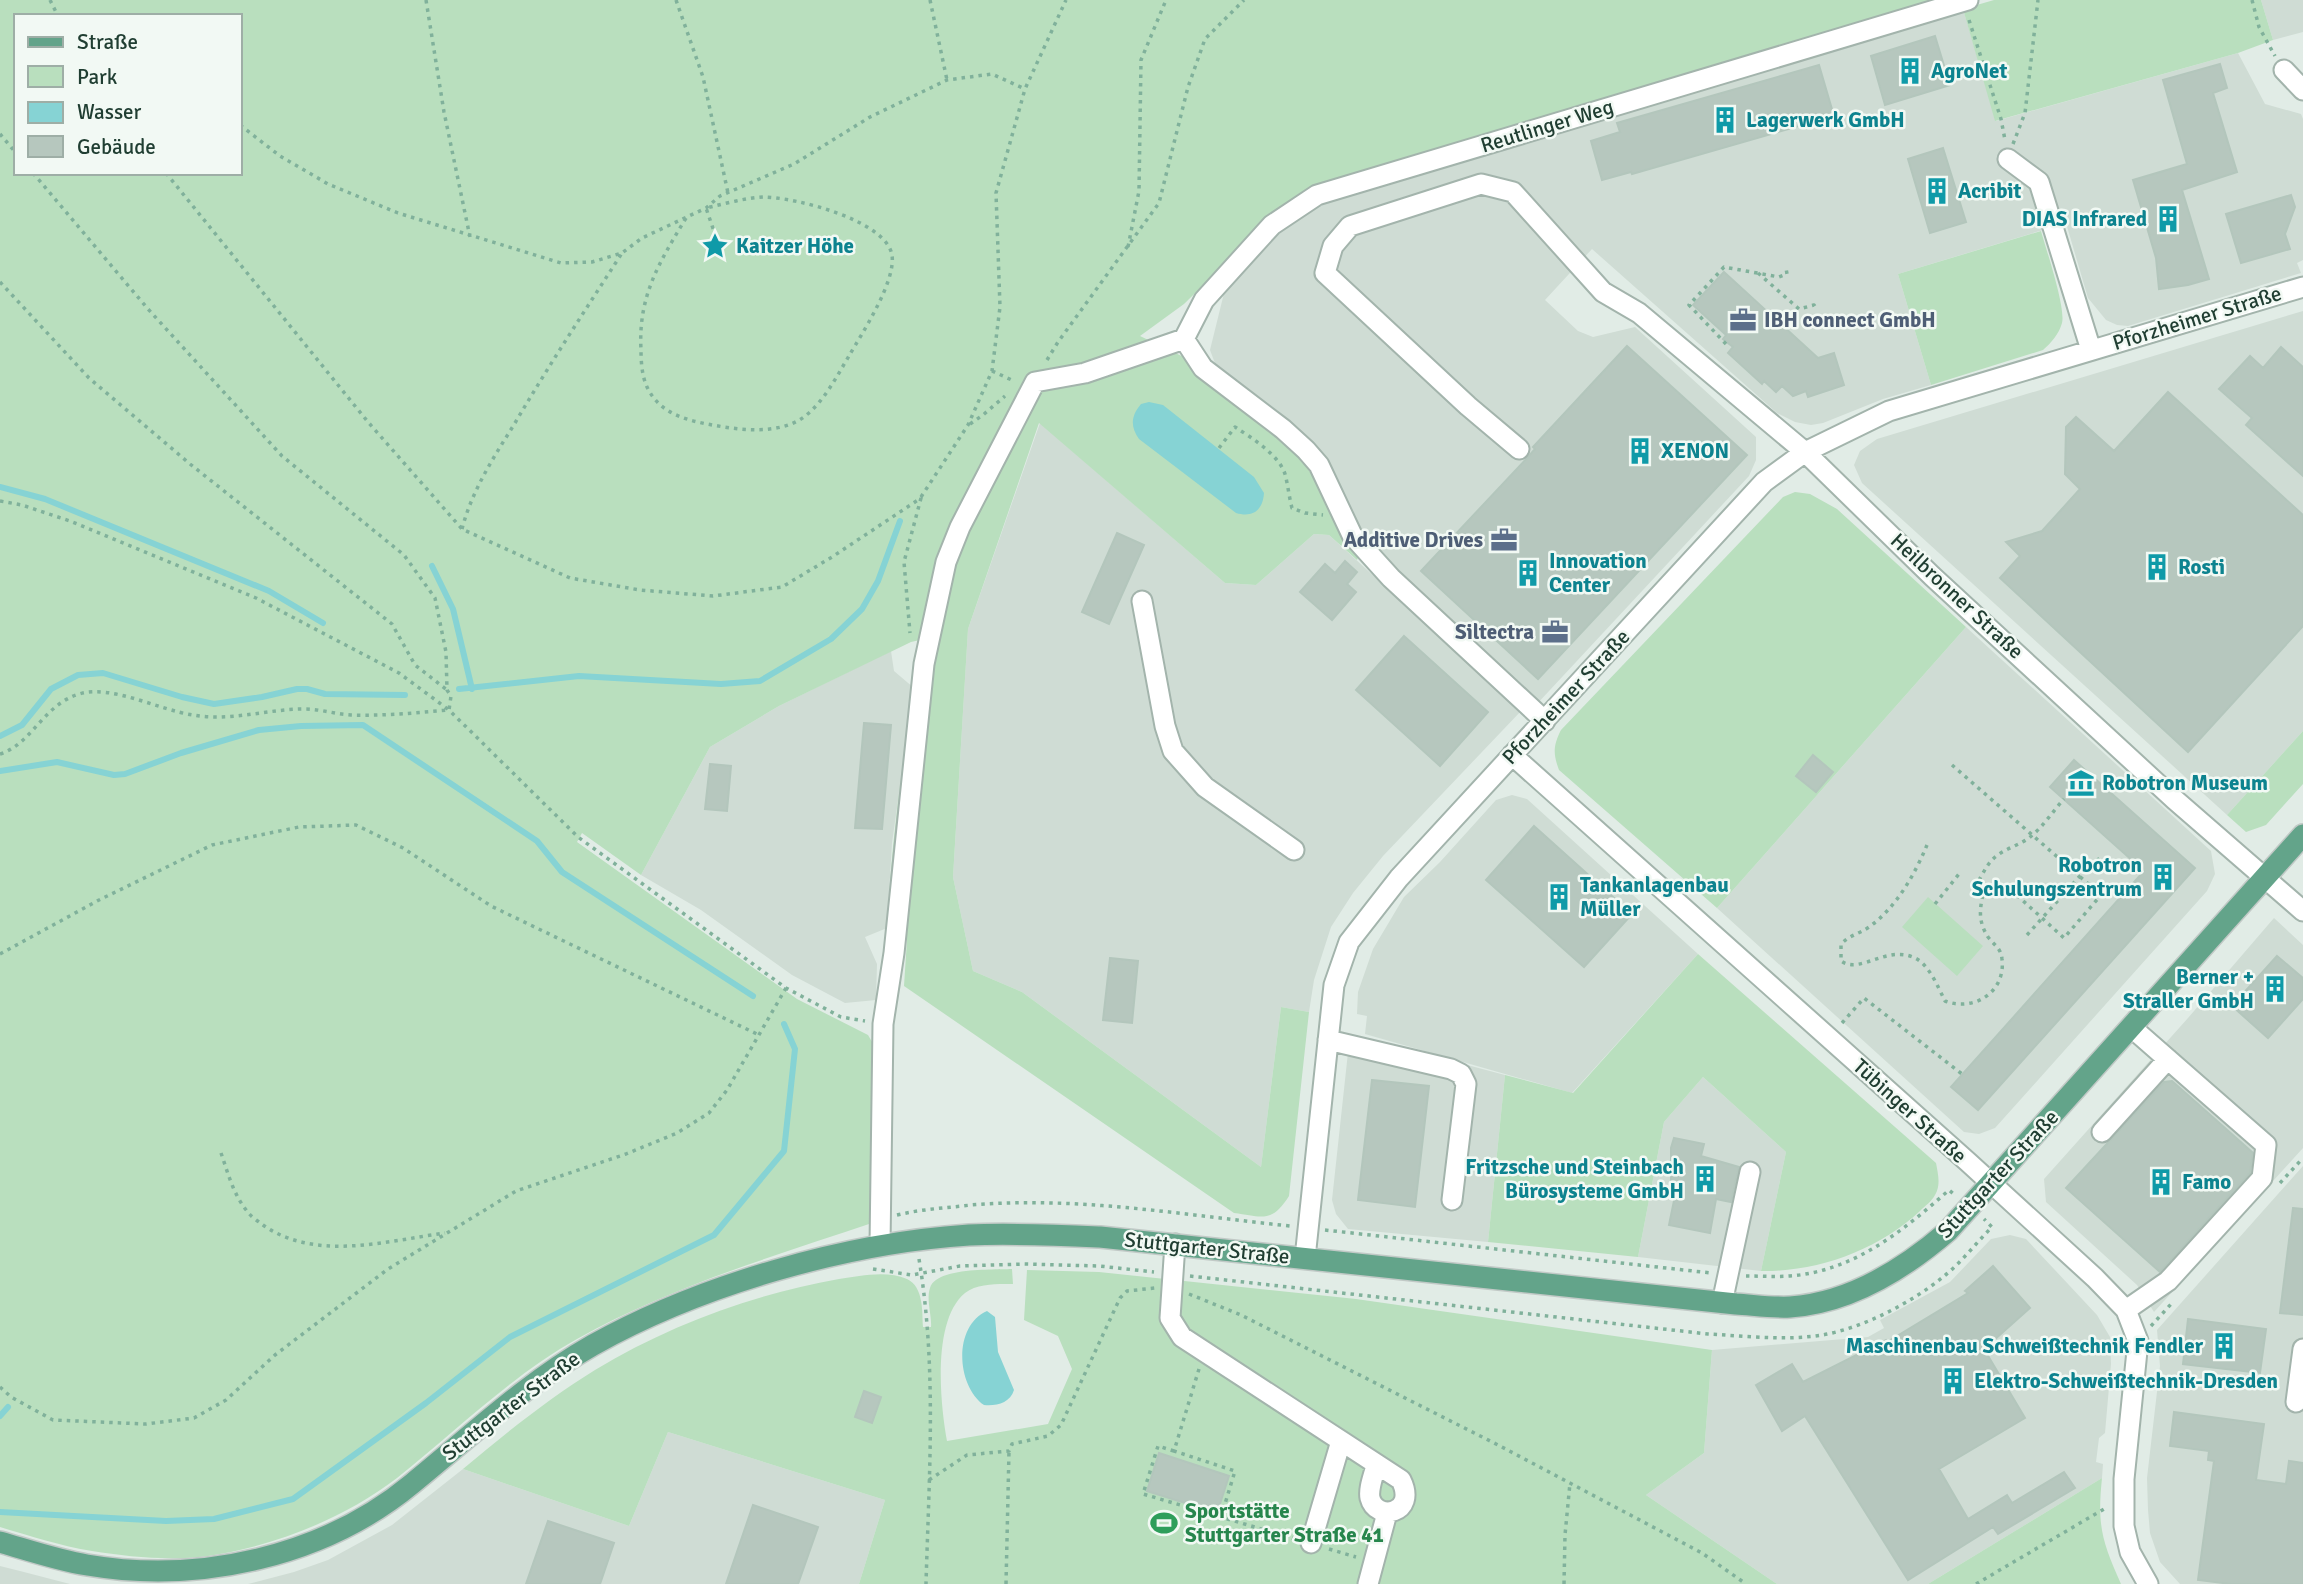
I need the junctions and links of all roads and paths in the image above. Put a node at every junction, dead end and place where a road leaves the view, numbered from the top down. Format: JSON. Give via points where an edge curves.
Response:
{"nodes":[{"id":1,"x":426,"y":0,"type":"edge"},
{"id":2,"x":676,"y":0,"type":"edge"},
{"id":3,"x":930,"y":0,"type":"edge"},
{"id":4,"x":1066,"y":0,"type":"edge"},
{"id":5,"x":1166,"y":0,"type":"edge"},
{"id":6,"x":1244,"y":0,"type":"edge"},
{"id":7,"x":2038,"y":0,"type":"edge"},
{"id":8,"x":2252,"y":0,"type":"edge"},
{"id":9,"x":1966,"y":1,"type":"edge"},
{"id":10,"x":2284,"y":70,"type":"joint"},
{"id":11,"x":947,"y":80,"type":"junction"},
{"id":12,"x":1025,"y":89,"type":"junction"},
{"id":13,"x":2303,"y":90,"type":"edge"},
{"id":14,"x":242,"y":127,"type":"edge"},
{"id":15,"x":0,"y":134,"type":"edge"},
{"id":16,"x":14,"y":151,"type":"edge"},
{"id":17,"x":2008,"y":159,"type":"junction"},
{"id":18,"x":35,"y":175,"type":"edge"},
{"id":19,"x":168,"y":175,"type":"edge"},
{"id":20,"x":728,"y":193,"type":"junction"},
{"id":21,"x":706,"y":208,"type":"junction"},
{"id":22,"x":687,"y":217,"type":"junction"},
{"id":23,"x":470,"y":237,"type":"junction"},
{"id":24,"x":717,"y":240,"type":"dead end"},
{"id":25,"x":1128,"y":249,"type":"junction"},
{"id":26,"x":622,"y":253,"type":"junction"},
{"id":27,"x":1786,"y":268,"type":"dead end"},
{"id":28,"x":1758,"y":273,"type":"junction"},
{"id":29,"x":0,"y":282,"type":"edge"},
{"id":30,"x":2303,"y":287,"type":"edge"},
{"id":31,"x":1817,"y":310,"type":"dead end"},
{"id":32,"x":1184,"y":339,"type":"junction"},
{"id":33,"x":2091,"y":349,"type":"junction"},
{"id":34,"x":1720,"y":351,"type":"dead end"},
{"id":35,"x":992,"y":371,"type":"junction"},
{"id":36,"x":1035,"y":382,"type":"junction"},
{"id":37,"x":968,"y":425,"type":"junction"},
{"id":38,"x":1219,"y":448,"type":"dead end"},
{"id":39,"x":1518,"y":449,"type":"dead end"},
{"id":40,"x":1805,"y":452,"type":"junction"},
{"id":41,"x":921,"y":498,"type":"junction"},
{"id":42,"x":0,"y":501,"type":"edge"},
{"id":43,"x":1305,"y":513,"type":"dead end"},
{"id":44,"x":463,"y":529,"type":"junction"},
{"id":45,"x":1142,"y":601,"type":"dead end"},
{"id":46,"x":924,"y":664,"type":"junction"},
{"id":47,"x":447,"y":690,"type":"junction"},
{"id":48,"x":449,"y":710,"type":"junction"},
{"id":49,"x":1545,"y":721,"type":"junction"},
{"id":50,"x":0,"y":754,"type":"edge"},
{"id":51,"x":1512,"y":755,"type":"junction"},
{"id":52,"x":1952,"y":765,"type":"dead end"},
{"id":53,"x":2063,"y":799,"type":"dead end"},
{"id":54,"x":2032,"y":835,"type":"junction"},
{"id":55,"x":2303,"y":835,"type":"edge"},
{"id":56,"x":1927,"y":845,"type":"dead end"},
{"id":57,"x":1294,"y":849,"type":"dead end"},
{"id":58,"x":2102,"y":856,"type":"dead end"},
{"id":59,"x":1959,"y":874,"type":"dead end"},
{"id":60,"x":2079,"y":877,"type":"junction"},
{"id":61,"x":2265,"y":877,"type":"junction"},
{"id":62,"x":1974,"y":887,"type":"dead end"},
{"id":63,"x":2010,"y":889,"type":"dead end"},
{"id":64,"x":1983,"y":895,"type":"dead end"},
{"id":65,"x":1935,"y":904,"type":"dead end"},
{"id":66,"x":2303,"y":911,"type":"edge"},
{"id":67,"x":2041,"y":920,"type":"junction"},
{"id":68,"x":2027,"y":935,"type":"dead end"},
{"id":69,"x":0,"y":954,"type":"edge"},
{"id":70,"x":786,"y":988,"type":"junction"},
{"id":71,"x":883,"y":1024,"type":"junction"},
{"id":72,"x":2131,"y":1027,"type":"junction"},
{"id":73,"x":759,"y":1035,"type":"junction"},
{"id":74,"x":1829,"y":1038,"type":"junction"},
{"id":75,"x":1328,"y":1040,"type":"junction"},
{"id":76,"x":2168,"y":1059,"type":"junction"},
{"id":77,"x":1962,"y":1074,"type":"dead end"},
{"id":78,"x":2102,"y":1132,"type":"dead end"},
{"id":79,"x":221,"y":1153,"type":"dead end"},
{"id":80,"x":1750,"y":1172,"type":"dead end"},
{"id":81,"x":1992,"y":1184,"type":"junction"},
{"id":82,"x":1452,"y":1200,"type":"dead end"},
{"id":83,"x":913,"y":1211,"type":"dead end"},
{"id":84,"x":447,"y":1233,"type":"junction"},
{"id":85,"x":916,"y":1240,"type":"junction"},
{"id":86,"x":1175,"y":1244,"type":"junction"},
{"id":87,"x":880,"y":1245,"type":"junction"},
{"id":88,"x":1305,"y":1258,"type":"junction"},
{"id":89,"x":861,"y":1271,"type":"dead end"},
{"id":90,"x":922,"y":1273,"type":"junction"},
{"id":91,"x":1172,"y":1287,"type":"junction"},
{"id":92,"x":1722,"y":1303,"type":"junction"},
{"id":93,"x":2126,"y":1310,"type":"junction"},
{"id":94,"x":2303,"y":1349,"type":"edge"},
{"id":95,"x":1205,"y":1352,"type":"junction"},
{"id":96,"x":0,"y":1387,"type":"edge"},
{"id":97,"x":2296,"y":1402,"type":"dead end"},
{"id":98,"x":1341,"y":1441,"type":"junction"},
{"id":99,"x":1009,"y":1451,"type":"junction"},
{"id":100,"x":1174,"y":1451,"type":"junction"},
{"id":101,"x":1376,"y":1465,"type":"junction"},
{"id":102,"x":929,"y":1479,"type":"junction"},
{"id":103,"x":1570,"y":1483,"type":"junction"},
{"id":104,"x":2123,"y":1501,"type":"junction"},
{"id":105,"x":1387,"y":1513,"type":"junction"},
{"id":106,"x":1221,"y":1517,"type":"junction"},
{"id":107,"x":0,"y":1542,"type":"edge"},
{"id":108,"x":1311,"y":1544,"type":"junction"},
{"id":109,"x":1374,"y":1562,"type":"junction"},
{"id":110,"x":926,"y":1584,"type":"edge"},
{"id":111,"x":1006,"y":1584,"type":"edge"},
{"id":112,"x":1368,"y":1584,"type":"edge"},
{"id":113,"x":1564,"y":1584,"type":"edge"},
{"id":114,"x":1746,"y":1584,"type":"edge"},
{"id":115,"x":1976,"y":1584,"type":"edge"},
{"id":116,"x":2148,"y":1584,"type":"edge"}],
"edges":[{"from":1,"to":23,"type":"path"},
{"from":2,"to":20,"type":"path","via":[[703,77]]},
{"from":3,"to":11,"type":"path"},
{"from":4,"to":12,"type":"path"},
{"from":5,"to":25,"type":"path","via":[[1141,60],[1139,191]]},
{"from":6,"to":25,"type":"path","via":[[1205,39],[1159,203]]},
{"from":7,"to":17,"type":"path","via":[[2025,113]]},
{"from":8,"to":10,"type":"path","via":[[2266,43]]},
{"from":9,"to":17,"type":"path","via":[[2001,119]]},
{"from":9,"to":32,"type":"street","name":"Reutlinger Weg","via":[[1317,195],[1272,225],[1205,300]]},
{"from":10,"to":13,"type":"street"},
{"from":11,"to":12,"type":"path","via":[[992,74]]},
{"from":11,"to":20,"type":"path","via":[[870,117],[794,164]]},
{"from":12,"to":35,"type":"path","via":[[996,194],[1000,307]]},
{"from":14,"to":23,"type":"path","via":[[279,156],[328,184]]},
{"from":15,"to":16,"type":"path"},
{"from":17,"to":33,"type":"street","name":"Pforzheimer Straße","via":[[2039,182]]},
{"from":18,"to":47,"type":"path","via":[[282,456],[404,555],[435,598],[446,652]]},
{"from":19,"to":44,"type":"path","via":[[368,422]]},
{"from":20,"to":21,"type":"path"},
{"from":21,"to":22,"type":"path"},
{"from":21,"to":22,"type":"path","via":[[761,197],[804,202],[861,224],[885,240],[892,255],[885,289],[866,327],[833,382],[806,415],[793,423],[745,429],[679,418],[647,387],[640,341],[643,305],[661,259]]},
{"from":21,"to":24,"type":"path"},
{"from":22,"to":26,"type":"path"},
{"from":23,"to":26,"type":"path","via":[[561,263],[592,262]]},
{"from":25,"to":36,"type":"path","via":[[1058,342]]},
{"from":26,"to":44,"type":"path","via":[[487,470],[468,505]]},
{"from":27,"to":28,"type":"path","via":[[1787,274],[1779,277]]},
{"from":28,"to":31,"type":"path","via":[[1799,309],[1814,305]]},
{"from":28,"to":34,"type":"path","via":[[1724,267],[1689,304],[1727,343]]},
{"from":29,"to":47,"type":"path","via":[[89,378],[393,624],[415,665]]},
{"from":30,"to":33,"type":"street","name":"Pforzheimer Straße"},
{"from":32,"to":36,"type":"street","via":[[1085,373]]},
{"from":32,"to":49,"type":"street","via":[[1203,368],[1283,429],[1319,465],[1352,535],[1382,569]]},
{"from":33,"to":40,"type":"street","name":"Pforzheimer Straße","via":[[1888,411]]},
{"from":35,"to":37,"type":"path"},
{"from":35,"to":37,"type":"path","via":[[1019,383]]},
{"from":36,"to":46,"type":"street","via":[[946,562]]},
{"from":37,"to":41,"type":"path"},
{"from":38,"to":43,"type":"path","via":[[1236,427],[1248,435],[1284,472],[1292,508]]},
{"from":39,"to":40,"type":"street","name":"Heilbronner Straße","via":[[1325,273],[1333,246],[1350,226],[1481,184],[1513,192],[1603,292],[1639,313]]},
{"from":40,"to":49,"type":"street","name":"Pforzheimer Straße","via":[[1764,482]]},
{"from":40,"to":61,"type":"street","name":"Heilbronner Straße","via":[[1932,576]]},
{"from":41,"to":44,"type":"path","via":[[782,587],[713,596],[570,578]]},
{"from":41,"to":46,"type":"path","via":[[904,562],[911,642]]},
{"from":42,"to":48,"type":"path","via":[[70,521],[256,598],[399,673]]},
{"from":45,"to":57,"type":"street","via":[[1173,751],[1205,787]]},
{"from":46,"to":71,"type":"street"},
{"from":47,"to":48,"type":"path"},
{"from":48,"to":50,"type":"path","via":[[350,715],[306,709],[194,716],[108,691],[80,693],[53,706],[26,737]]},
{"from":48,"to":70,"type":"path","via":[[578,837]]},
{"from":49,"to":51,"type":"street","name":"Pforzheimer Straße"},
{"from":51,"to":74,"type":"street","name":"Tübinger Straße"},
{"from":51,"to":75,"type":"street","name":"Pforzheimer Straße","via":[[1399,878],[1349,942],[1334,985]]},
{"from":52,"to":54,"type":"path"},
{"from":53,"to":54,"type":"path"},
{"from":54,"to":60,"type":"path"},
{"from":54,"to":62,"type":"path","via":[[2000,853]]},
{"from":55,"to":61,"type":"main road","name":"Stuttgarter Straße"},
{"from":56,"to":64,"type":"path","via":[[1889,907],[1841,944],[1841,961],[1857,965],[1889,954],[1905,955],[1927,969],[1945,1001],[1964,1006],[1979,1002],[1998,983],[2002,970],[1998,946],[1989,938],[1979,914]]},
{"from":58,"to":60,"type":"path"},
{"from":59,"to":65,"type":"path"},
{"from":60,"to":67,"type":"path"},
{"from":60,"to":67,"type":"path","via":[[2101,895],[2064,938]]},
{"from":61,"to":66,"type":"street","name":"Heilbronner Straße"},
{"from":61,"to":72,"type":"main road","name":"Stuttgarter Straße"},
{"from":63,"to":67,"type":"path"},
{"from":67,"to":68,"type":"path"},
{"from":69,"to":73,"type":"path","via":[[212,845],[299,827],[356,825],[403,848],[491,906]]},
{"from":70,"to":71,"type":"path","via":[[841,1017]]},
{"from":70,"to":73,"type":"path"},
{"from":71,"to":87,"type":"street"},
{"from":72,"to":76,"type":"street"},
{"from":72,"to":81,"type":"main road","name":"Stuttgarter Straße"},
{"from":73,"to":84,"type":"path","via":[[727,1090],[709,1112],[688,1126],[626,1154],[516,1191]]},
{"from":74,"to":77,"type":"path","via":[[1864,998]]},
{"from":74,"to":81,"type":"street","name":"Tübinger Straße"},
{"from":75,"to":82,"type":"street","via":[[1461,1074],[1466,1084]]},
{"from":75,"to":88,"type":"street","name":"Pforzheimer Straße"},
{"from":76,"to":78,"type":"street"},
{"from":76,"to":93,"type":"street","via":[[2266,1145],[2262,1178],[2168,1281]]},
{"from":79,"to":84,"type":"path","via":[[234,1192],[248,1214],[278,1236],[337,1248]]},
{"from":80,"to":92,"type":"street"},
{"from":81,"to":92,"type":"main road","name":"Stuttgarter Straße","via":[[1948,1231],[1891,1275],[1853,1291],[1789,1307]]},
{"from":81,"to":93,"type":"street","name":"Tübinger Straße"},
{"from":83,"to":85,"type":"path"},
{"from":84,"to":96,"type":"path","via":[[388,1269],[275,1355],[226,1399],[194,1418],[146,1424],[53,1420]]},
{"from":85,"to":86,"type":"main road","name":"Stuttgarter Straße","via":[[1027,1233]]},
{"from":85,"to":87,"type":"main road","name":"Stuttgarter Straße"},
{"from":85,"to":90,"type":"path"},
{"from":86,"to":88,"type":"main road","name":"Stuttgarter Straße"},
{"from":86,"to":91,"type":"street"},
{"from":87,"to":107,"type":"main road","name":"Stuttgarter Straße","via":[[735,1283],[659,1312],[592,1345],[501,1409],[400,1493],[366,1516],[301,1546],[213,1568],[161,1571],[85,1565]]},
{"from":88,"to":92,"type":"main road","name":"Stuttgarter Straße"},
{"from":89,"to":90,"type":"path"},
{"from":90,"to":102,"type":"path","via":[[932,1387]]},
{"from":91,"to":95,"type":"street","via":[[1170,1318],[1182,1337]]},
{"from":91,"to":99,"type":"path","via":[[1127,1291],[1061,1425],[1048,1436],[1012,1444]]},
{"from":91,"to":103,"type":"path","via":[[1241,1315]]},
{"from":93,"to":104,"type":"street","name":"Tübinger Straße","via":[[2138,1340]]},
{"from":94,"to":97,"type":"street"},
{"from":95,"to":98,"type":"street"},
{"from":95,"to":100,"type":"path"},
{"from":98,"to":101,"type":"street"},
{"from":98,"to":108,"type":"street"},
{"from":99,"to":102,"type":"path","via":[[967,1455]]},
{"from":99,"to":111,"type":"path"},
{"from":100,"to":106,"type":"path","via":[[1236,1471]]},
{"from":100,"to":106,"type":"path","via":[[1158,1446],[1143,1494]]},
{"from":101,"to":105,"type":"street","via":[[1370,1500]]},
{"from":101,"to":105,"type":"street","via":[[1401,1480],[1406,1491],[1398,1510]]},
{"from":102,"to":110,"type":"path"},
{"from":103,"to":113,"type":"path"},
{"from":103,"to":114,"type":"path","via":[[1702,1553]]},
{"from":104,"to":115,"type":"path"},
{"from":104,"to":116,"type":"street","name":"Tübinger Straße","via":[[2130,1552]]},
{"from":105,"to":109,"type":"street"},
{"from":106,"to":108,"type":"path"},
{"from":108,"to":109,"type":"path"},
{"from":109,"to":112,"type":"street"}]}
